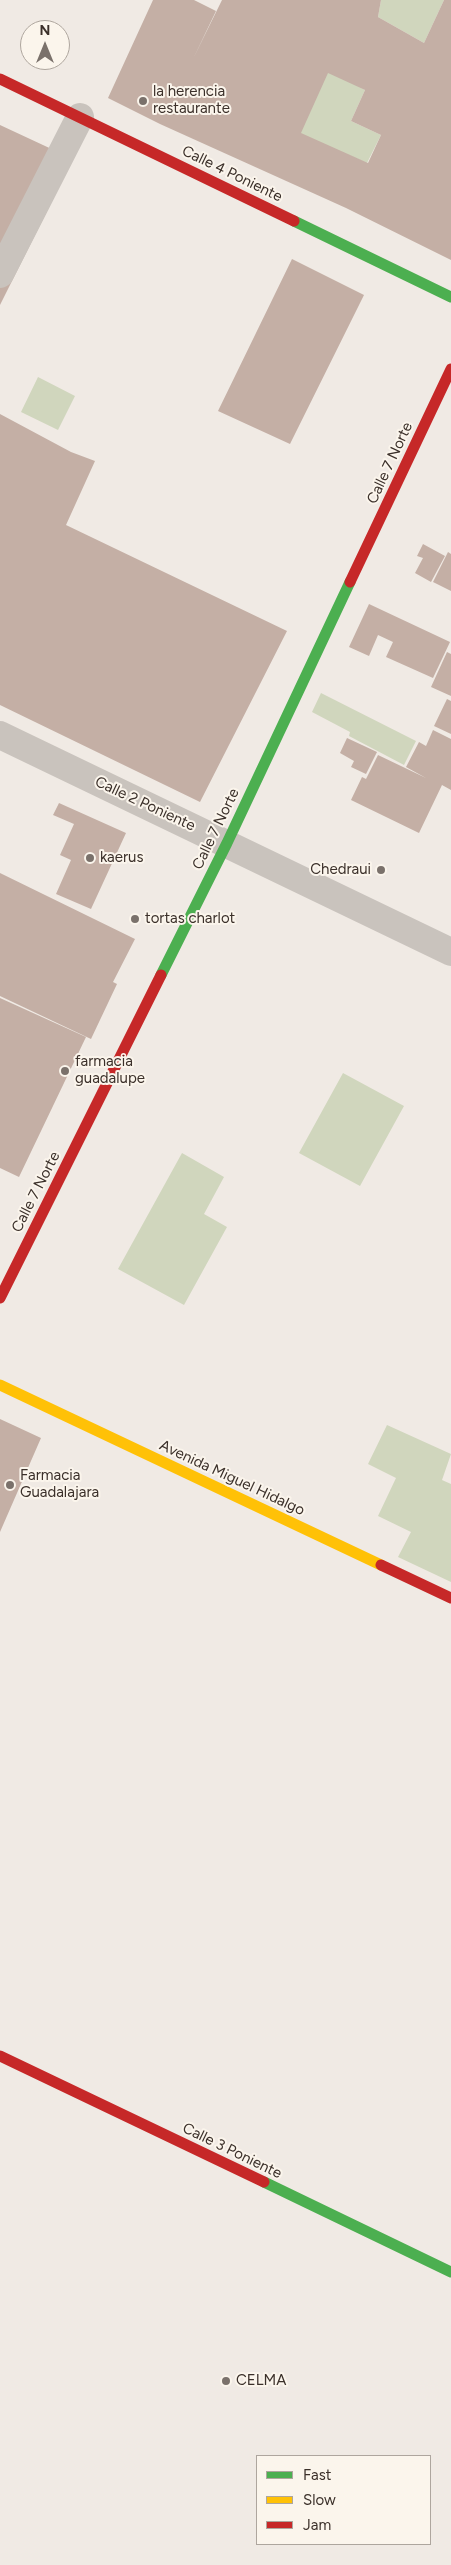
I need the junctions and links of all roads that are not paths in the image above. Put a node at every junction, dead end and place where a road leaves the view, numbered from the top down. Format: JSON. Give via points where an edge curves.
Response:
{"nodes":[{"id":1,"x":0,"y":79,"type":"edge"},
{"id":2,"x":80,"y":117,"type":"junction"},
{"id":3,"x":0,"y":274,"type":"edge"},
{"id":4,"x":451,"y":297,"type":"edge"},
{"id":5,"x":451,"y":369,"type":"edge"},
{"id":6,"x":0,"y":735,"type":"edge"},
{"id":7,"x":227,"y":843,"type":"junction"},
{"id":8,"x":451,"y":952,"type":"edge"},
{"id":9,"x":0,"y":1298,"type":"edge"},
{"id":10,"x":0,"y":1384,"type":"edge"},
{"id":11,"x":451,"y":1598,"type":"edge"},
{"id":12,"x":0,"y":2056,"type":"edge"},
{"id":13,"x":451,"y":2272,"type":"edge"}],
"edges":[{"from":1,"to":2,"type":"street","name":"Calle 4 Poniente"},
{"from":2,"to":3,"type":"street"},
{"from":2,"to":4,"type":"street","name":"Calle 4 Poniente"},
{"from":5,"to":7,"type":"street","name":"Calle 7 Norte"},
{"from":6,"to":7,"type":"street","name":"Calle 2 Poniente"},
{"from":7,"to":8,"type":"street","name":"Calle 2 Poniente"},
{"from":7,"to":9,"type":"street","name":"Calle 7 Norte"},
{"from":10,"to":11,"type":"street","name":"Avenida Miguel Hidalgo"},
{"from":12,"to":13,"type":"street","name":"Calle 3 Poniente"}]}
